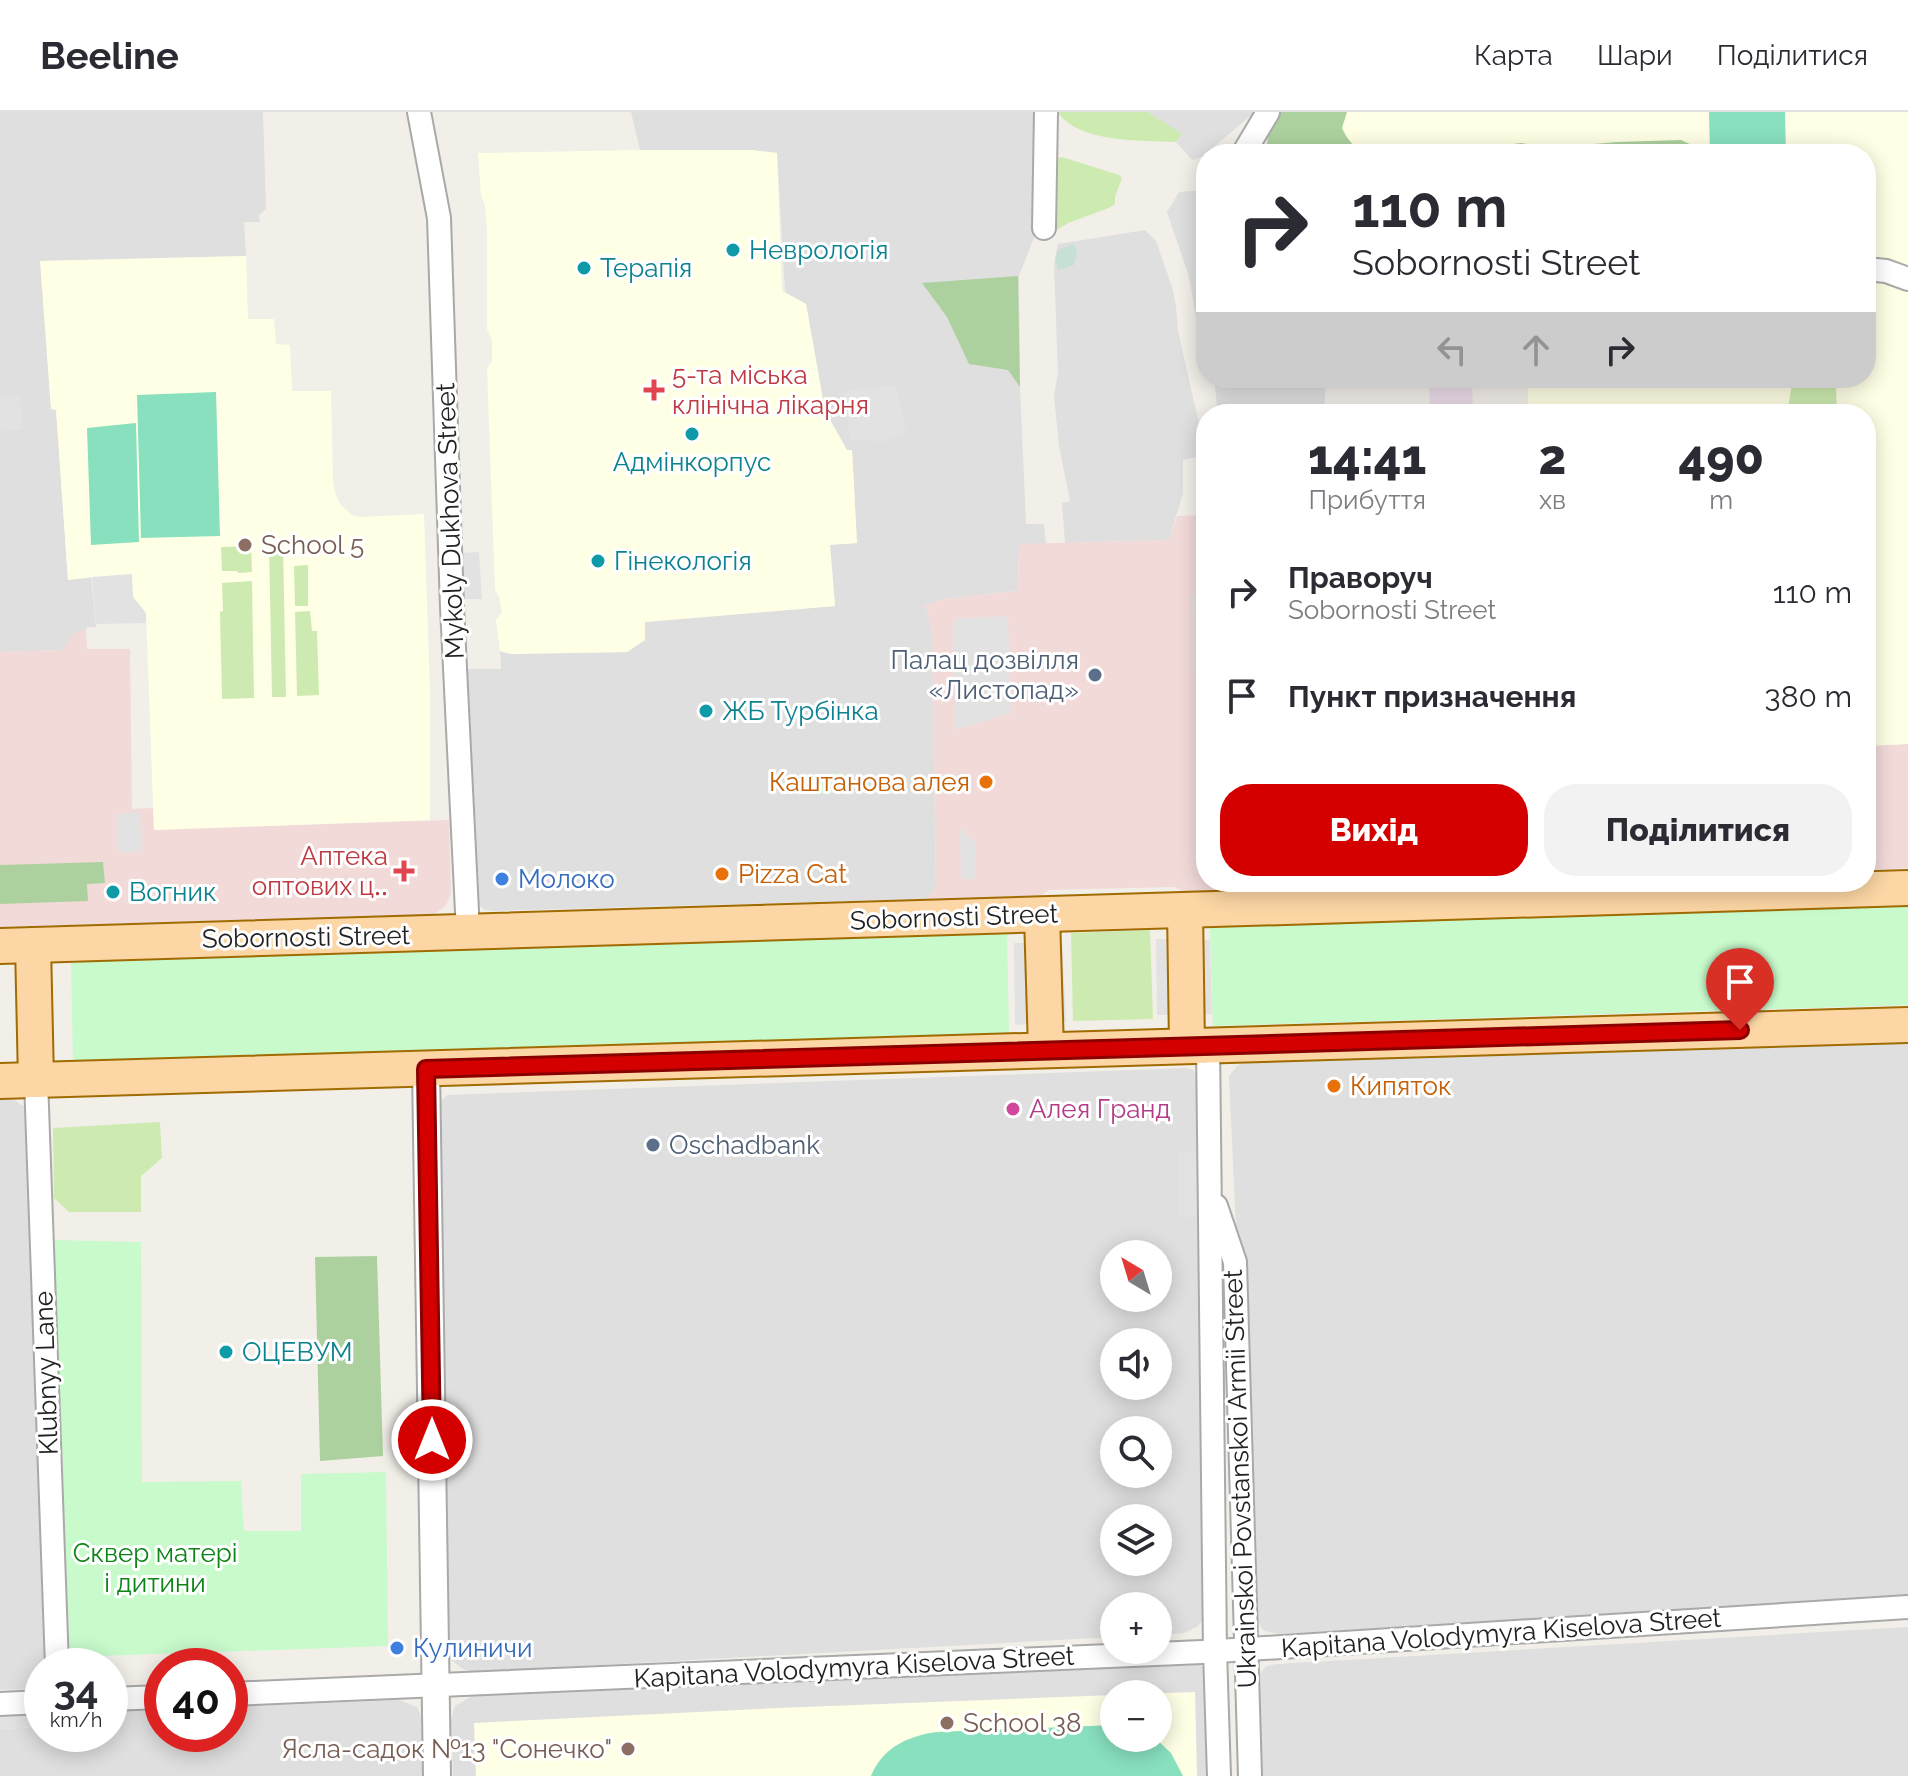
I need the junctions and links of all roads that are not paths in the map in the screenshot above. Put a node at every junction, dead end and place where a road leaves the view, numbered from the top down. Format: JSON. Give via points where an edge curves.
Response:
{"nodes":[{"id":1,"x":419,"y":112,"type":"edge"},
{"id":2,"x":1046,"y":112,"type":"edge"},
{"id":3,"x":1268,"y":112,"type":"edge"},
{"id":4,"x":1249,"y":144,"type":"edge"},
{"id":5,"x":1044,"y":228,"type":"dead end"},
{"id":6,"x":1876,"y":270,"type":"edge"},
{"id":7,"x":1908,"y":279,"type":"edge"},
{"id":8,"x":1908,"y":888,"type":"edge"},
{"id":9,"x":1876,"y":889,"type":"edge"},
{"id":10,"x":1777,"y":892,"type":"edge"},
{"id":11,"x":1185,"y":910,"type":"junction"},
{"id":12,"x":1042,"y":915,"type":"junction"},
{"id":13,"x":468,"y":932,"type":"junction"},
{"id":14,"x":16,"y":945,"type":"edge"},
{"id":15,"x":1908,"y":1025,"type":"edge"},
{"id":16,"x":1198,"y":1046,"type":"junction"},
{"id":17,"x":1046,"y":1050,"type":"junction"},
{"id":18,"x":426,"y":1069,"type":"junction"},
{"id":19,"x":36,"y":1080,"type":"junction"},
{"id":20,"x":0,"y":1081,"type":"edge"},
{"id":21,"x":1210,"y":1186,"type":"junction"},
{"id":22,"x":1908,"y":1607,"type":"edge"},
{"id":23,"x":56,"y":1648,"type":"edge"},
{"id":24,"x":1246,"y":1649,"type":"junction"},
{"id":25,"x":1215,"y":1651,"type":"junction"},
{"id":26,"x":436,"y":1685,"type":"junction"},
{"id":27,"x":248,"y":1693,"type":"edge"},
{"id":28,"x":24,"y":1703,"type":"edge"},
{"id":29,"x":0,"y":1704,"type":"edge"},
{"id":30,"x":437,"y":1776,"type":"edge"},
{"id":31,"x":1219,"y":1776,"type":"edge"},
{"id":32,"x":1250,"y":1776,"type":"edge"}],
"edges":[{"from":1,"to":13,"type":"street","name":"Mykoly Dukhova Street","via":[[439,218]]},
{"from":2,"to":5,"type":"street"},
{"from":3,"to":4,"type":"street"},
{"from":6,"to":7,"type":"street"},
{"from":8,"to":9,"type":"main road","name":"Sobornosti Street"},
{"from":10,"to":11,"type":"main road","name":"Sobornosti Street"},
{"from":11,"to":12,"type":"main road","name":"Sobornosti Street"},
{"from":11,"to":16,"type":"main road"},
{"from":12,"to":13,"type":"main road","name":"Sobornosti Street"},
{"from":12,"to":17,"type":"main road"},
{"from":13,"to":14,"type":"main road","name":"Sobornosti Street"},
{"from":14,"to":19,"type":"main road"},
{"from":15,"to":16,"type":"main road"},
{"from":16,"to":17,"type":"main road"},
{"from":16,"to":21,"type":"street","name":"Ukrainskoi Povstanskoi Armii Street"},
{"from":17,"to":18,"type":"main road"},
{"from":18,"to":19,"type":"main road"},
{"from":18,"to":26,"type":"street"},
{"from":19,"to":20,"type":"main road"},
{"from":19,"to":23,"type":"street","name":"Klubnyy Lane"},
{"from":21,"to":24,"type":"street","name":"Ukrainskoi Povstanskoi Armii Street","via":[[1235,1262]]},
{"from":21,"to":25,"type":"street","name":"Ukrainskoi Povstanskoi Armii Street"},
{"from":22,"to":24,"type":"street","name":"Kapitana Volodymyra Kiselova Street"},
{"from":24,"to":25,"type":"street","name":"Kapitana Volodymyra Kiselova Street"},
{"from":24,"to":32,"type":"street","name":"Ukrainskoi Povstanskoi Armii Street"},
{"from":25,"to":26,"type":"street","name":"Kapitana Volodymyra Kiselova Street"},
{"from":25,"to":31,"type":"street","name":"Ukrainskoi Povstanskoi Armii Street"},
{"from":26,"to":27,"type":"street","name":"Kapitana Volodymyra Kiselova Street"},
{"from":26,"to":30,"type":"street"},
{"from":28,"to":29,"type":"street"}]}
